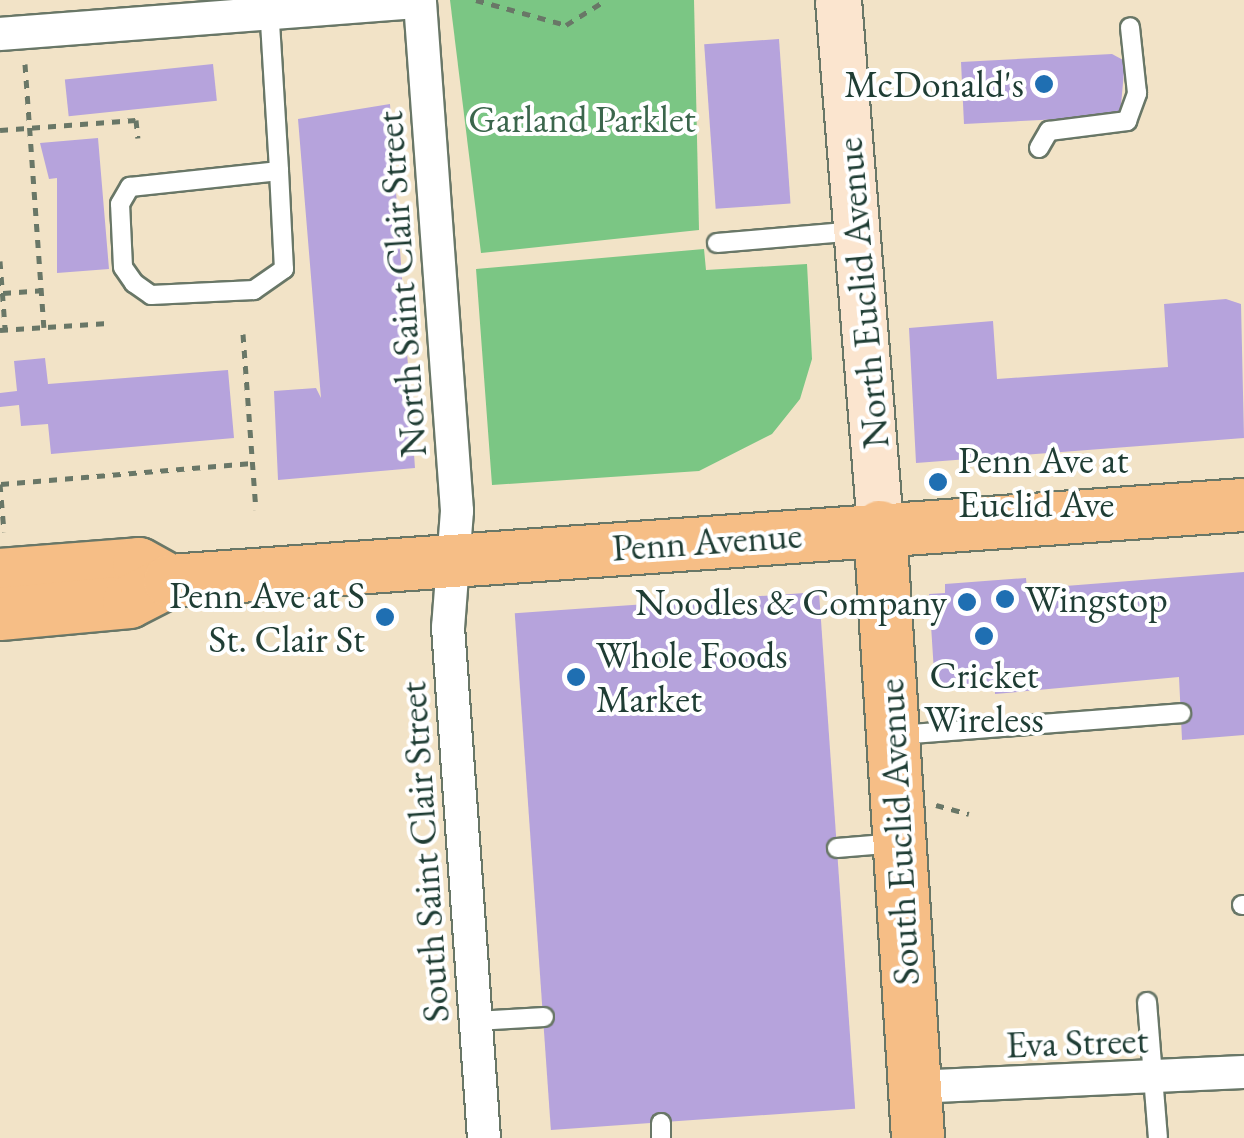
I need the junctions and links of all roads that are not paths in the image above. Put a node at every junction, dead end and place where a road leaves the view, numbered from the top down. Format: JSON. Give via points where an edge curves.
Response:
{"nodes":[{"id":1,"x":838,"y":0,"type":"edge"},
{"id":2,"x":420,"y":2,"type":"edge"},
{"id":3,"x":269,"y":7,"type":"edge"},
{"id":4,"x":1130,"y":27,"type":"dead end"},
{"id":5,"x":0,"y":34,"type":"edge"},
{"id":6,"x":1039,"y":148,"type":"dead end"},
{"id":7,"x":279,"y":171,"type":"junction"},
{"id":8,"x":857,"y":231,"type":"junction"},
{"id":9,"x":716,"y":243,"type":"dead end"},
{"id":10,"x":1244,"y":504,"type":"edge"},
{"id":11,"x":880,"y":527,"type":"junction"},
{"id":12,"x":2,"y":553,"type":"edge"},
{"id":13,"x":454,"y":560,"type":"junction"},
{"id":14,"x":170,"y":581,"type":"junction"},
{"id":15,"x":0,"y":614,"type":"edge"},
{"id":16,"x":1181,"y":713,"type":"dead end"},
{"id":17,"x":892,"y":736,"type":"junction"},
{"id":18,"x":898,"y":843,"type":"junction"},
{"id":19,"x":838,"y":848,"type":"dead end"},
{"id":20,"x":1146,"y":1002,"type":"dead end"},
{"id":21,"x":544,"y":1018,"type":"dead end"},
{"id":22,"x":476,"y":1022,"type":"junction"},
{"id":23,"x":1244,"y":1072,"type":"edge"},
{"id":24,"x":1152,"y":1081,"type":"junction"},
{"id":25,"x":913,"y":1087,"type":"junction"},
{"id":26,"x":484,"y":1138,"type":"edge"},
{"id":27,"x":918,"y":1138,"type":"edge"},
{"id":28,"x":1158,"y":1138,"type":"edge"}],
"edges":[{"from":1,"to":8,"type":"main road","name":"North Euclid Avenue"},
{"from":2,"to":3,"type":"street"},
{"from":2,"to":13,"type":"street","name":"North Saint Clair Street"},
{"from":3,"to":5,"type":"street"},
{"from":3,"to":7,"type":"lane"},
{"from":4,"to":6,"type":"lane","via":[[1138,92],[1128,120],[1050,131]]},
{"from":7,"to":7,"type":"lane","via":[[284,269],[273,284],[151,295],[134,283],[123,266],[120,204],[130,187]]},
{"from":8,"to":9,"type":"lane"},
{"from":8,"to":11,"type":"main road","name":"North Euclid Avenue"},
{"from":10,"to":11,"type":"main road","name":"Penn Avenue"},
{"from":11,"to":13,"type":"main road","name":"Penn Avenue"},
{"from":11,"to":17,"type":"main road","name":"South Euclid Avenue"},
{"from":12,"to":14,"type":"main road","name":"Penn Avenue","via":[[139,564]]},
{"from":13,"to":14,"type":"main road","name":"Penn Avenue"},
{"from":13,"to":22,"type":"street","name":"South Saint Clair Street","via":[[448,627]]},
{"from":14,"to":15,"type":"main road","name":"Penn Avenue","via":[[129,602]]},
{"from":16,"to":17,"type":"lane"},
{"from":17,"to":18,"type":"main road","name":"South Euclid Avenue"},
{"from":18,"to":19,"type":"lane"},
{"from":18,"to":25,"type":"main road","name":"South Euclid Avenue"},
{"from":20,"to":24,"type":"lane"},
{"from":21,"to":22,"type":"lane"},
{"from":22,"to":26,"type":"street","name":"South Saint Clair Street"},
{"from":23,"to":24,"type":"street","name":"Eva Street"},
{"from":24,"to":25,"type":"street","name":"Eva Street"},
{"from":24,"to":28,"type":"lane"},
{"from":25,"to":27,"type":"main road","name":"South Euclid Avenue"}]}
